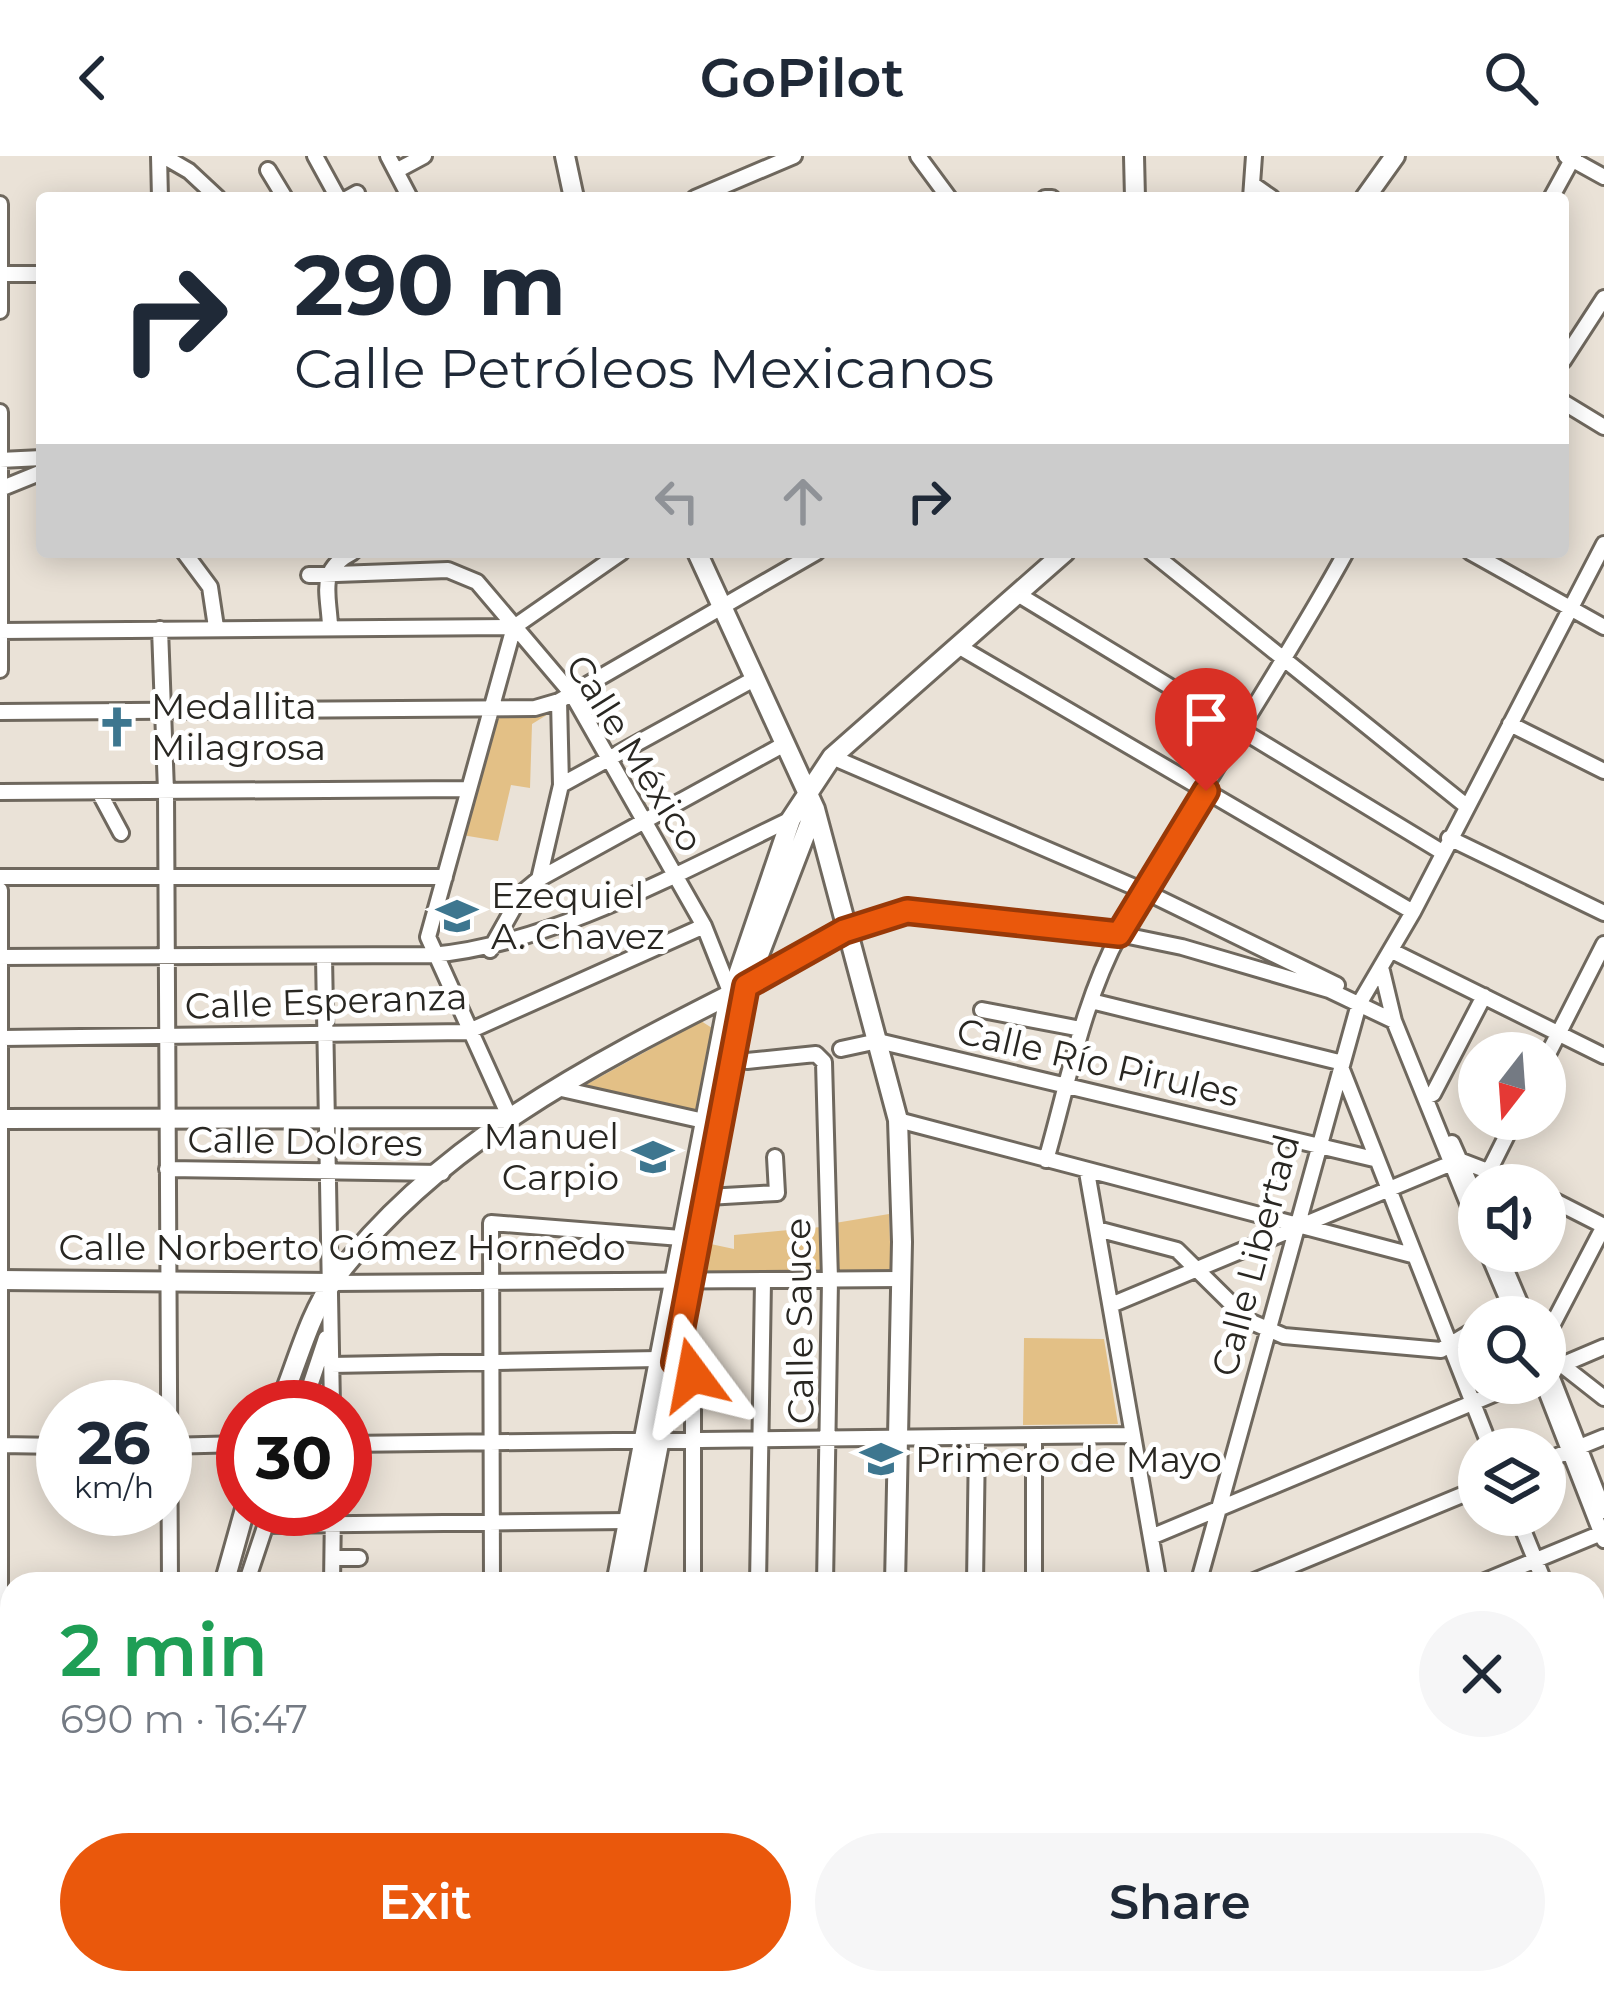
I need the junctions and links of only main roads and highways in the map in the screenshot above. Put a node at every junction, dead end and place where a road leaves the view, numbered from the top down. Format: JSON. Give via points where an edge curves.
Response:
{"nodes":[{"id":1,"x":565,"y":156,"type":"edge"},
{"id":2,"x":1134,"y":156,"type":"edge"},
{"id":3,"x":1395,"y":156,"type":"edge"},
{"id":4,"x":573,"y":192,"type":"edge"},
{"id":5,"x":1135,"y":192,"type":"edge"},
{"id":6,"x":1369,"y":192,"type":"edge"},
{"id":7,"x":700,"y":558,"type":"edge"},
{"id":8,"x":1059,"y":558,"type":"edge"},
{"id":9,"x":808,"y":789,"type":"junction"},
{"id":10,"x":815,"y":809,"type":"junction"},
{"id":11,"x":739,"y":990,"type":"junction"},
{"id":12,"x":510,"y":1118,"type":"junction"},
{"id":13,"x":1,"y":1119,"type":"edge"},
{"id":14,"x":1,"y":1280,"type":"edge"},
{"id":15,"x":683,"y":1280,"type":"junction"},
{"id":16,"x":332,"y":1282,"type":"junction"},
{"id":17,"x":291,"y":1380,"type":"edge"},
{"id":18,"x":650,"y":1439,"type":"junction"},
{"id":19,"x":237,"y":1536,"type":"edge"},
{"id":20,"x":225,"y":1572,"type":"edge"},
{"id":21,"x":618,"y":1572,"type":"edge"},
{"id":22,"x":633,"y":1572,"type":"edge"},
{"id":23,"x":895,"y":1572,"type":"edge"},
{"id":24,"x":0,"y":1606,"type":"edge"},
{"id":25,"x":0,"y":1771,"type":"edge"}],
"edges":[{"from":1,"to":4,"type":"main road"},
{"from":2,"to":5,"type":"main road"},
{"from":3,"to":6,"type":"main road"},
{"from":7,"to":9,"type":"main road","via":[[781,746]]},
{"from":8,"to":9,"type":"main road","via":[[832,757]]},
{"from":9,"to":10,"type":"main road"},
{"from":9,"to":11,"type":"main road","via":[[791,819]]},
{"from":10,"to":11,"type":"main road"},
{"from":10,"to":23,"type":"main road","via":[[898,1120]]},
{"from":11,"to":12,"type":"main road"},
{"from":11,"to":15,"type":"main road","via":[[707,1197]]},
{"from":11,"to":15,"type":"main road","via":[[681,1238]]},
{"from":12,"to":13,"type":"main road"},
{"from":12,"to":16,"type":"main road","via":[[401,1206]]},
{"from":14,"to":16,"type":"main road","name":"Calle Norberto Gómez Hornedo"},
{"from":15,"to":18,"type":"main road"},
{"from":16,"to":17,"type":"main road"},
{"from":18,"to":21,"type":"main road"},
{"from":18,"to":22,"type":"main road"},
{"from":19,"to":20,"type":"main road"},
{"from":24,"to":25,"type":"main road"}]}
